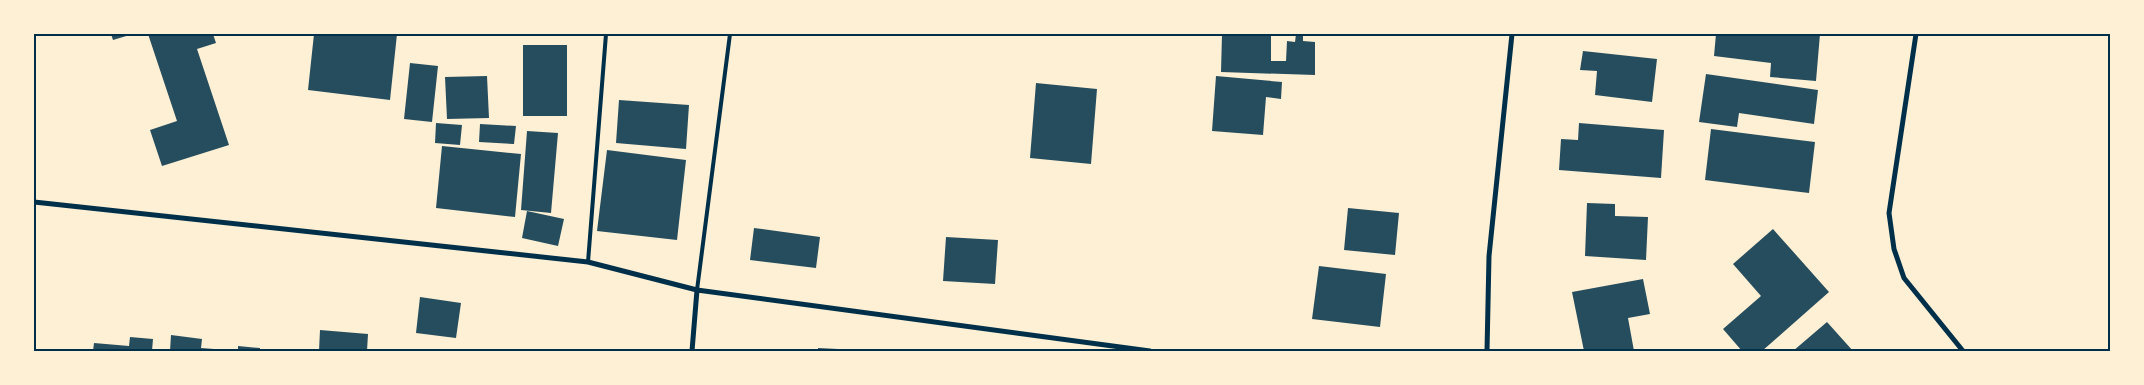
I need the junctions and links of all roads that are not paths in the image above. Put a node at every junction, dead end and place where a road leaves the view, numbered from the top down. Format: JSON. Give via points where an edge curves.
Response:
{"nodes":[{"id":1,"x":606,"y":34,"type":"edge"},
{"id":2,"x":730,"y":34,"type":"edge"},
{"id":3,"x":1512,"y":34,"type":"edge"},
{"id":4,"x":1916,"y":34,"type":"edge"},
{"id":5,"x":34,"y":202,"type":"edge"},
{"id":6,"x":588,"y":262,"type":"junction"},
{"id":7,"x":697,"y":290,"type":"junction"},
{"id":8,"x":692,"y":351,"type":"edge"},
{"id":9,"x":1150,"y":351,"type":"edge"},
{"id":10,"x":1487,"y":351,"type":"edge"},
{"id":11,"x":1963,"y":351,"type":"edge"}],
"edges":[{"from":1,"to":6,"type":"lane"},
{"from":2,"to":7,"type":"lane"},
{"from":3,"to":10,"type":"street","via":[[1490,256]]},
{"from":4,"to":11,"type":"street","via":[[1889,213],[1894,249],[1904,278]]},
{"from":5,"to":6,"type":"street"},
{"from":6,"to":7,"type":"street"},
{"from":7,"to":8,"type":"street"},
{"from":7,"to":9,"type":"street"}]}
